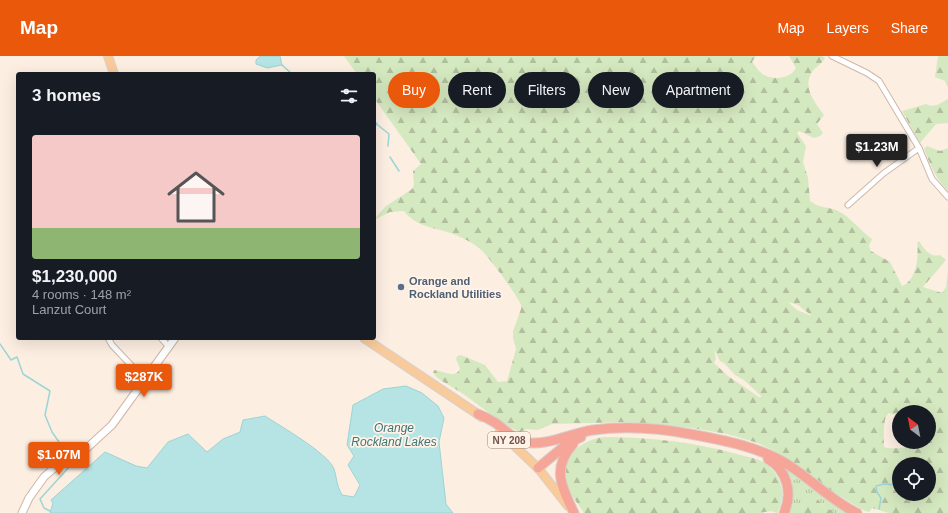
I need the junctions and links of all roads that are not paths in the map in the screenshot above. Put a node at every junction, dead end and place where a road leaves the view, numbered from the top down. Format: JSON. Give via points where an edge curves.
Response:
{"nodes":[{"id":1,"x":108,"y":56,"type":"edge"},
{"id":2,"x":832,"y":56,"type":"edge"},
{"id":3,"x":113,"y":72,"type":"edge"},
{"id":4,"x":919,"y":148,"type":"junction"},
{"id":5,"x":948,"y":196,"type":"edge"},
{"id":6,"x":848,"y":205,"type":"dead end"},
{"id":7,"x":109,"y":340,"type":"edge"},
{"id":8,"x":163,"y":340,"type":"edge"},
{"id":9,"x":174,"y":340,"type":"edge"},
{"id":10,"x":367,"y":340,"type":"edge"},
{"id":11,"x":169,"y":347,"type":"junction"},
{"id":12,"x":145,"y":380,"type":"junction"},
{"id":13,"x":478,"y":414,"type":"junction"},
{"id":14,"x":582,"y":434,"type":"junction"},
{"id":15,"x":538,"y":468,"type":"junction"},
{"id":16,"x":22,"y":513,"type":"edge"},
{"id":17,"x":574,"y":513,"type":"edge"},
{"id":18,"x":784,"y":513,"type":"edge"},
{"id":19,"x":857,"y":513,"type":"edge"}],
"edges":[{"from":1,"to":3,"type":"main road"},
{"from":2,"to":4,"type":"street","via":[[879,81]]},
{"from":4,"to":5,"type":"street","via":[[932,179]]},
{"from":4,"to":6,"type":"street","via":[[892,167]]},
{"from":7,"to":12,"type":"street"},
{"from":8,"to":11,"type":"street"},
{"from":9,"to":11,"type":"street"},
{"from":10,"to":13,"type":"main road","number":"NY 208"},
{"from":11,"to":12,"type":"street"},
{"from":12,"to":16,"type":"street","via":[[112,425],[95,442],[44,477]]},
{"from":13,"to":14,"type":"highway","via":[[494,422],[514,438],[526,442],[543,442]]},
{"from":13,"to":15,"type":"main road","number":"NY 208"},
{"from":14,"to":15,"type":"highway"},
{"from":14,"to":17,"type":"highway","via":[[564,456],[560,468],[561,485]]},
{"from":14,"to":18,"type":"highway","via":[[667,434],[713,441],[758,454],[776,465],[786,479],[788,498]]},
{"from":14,"to":19,"type":"highway","via":[[603,429],[650,429],[688,433],[737,444],[780,460]]},
{"from":15,"to":17,"type":"main road","number":"NY 208"}]}
